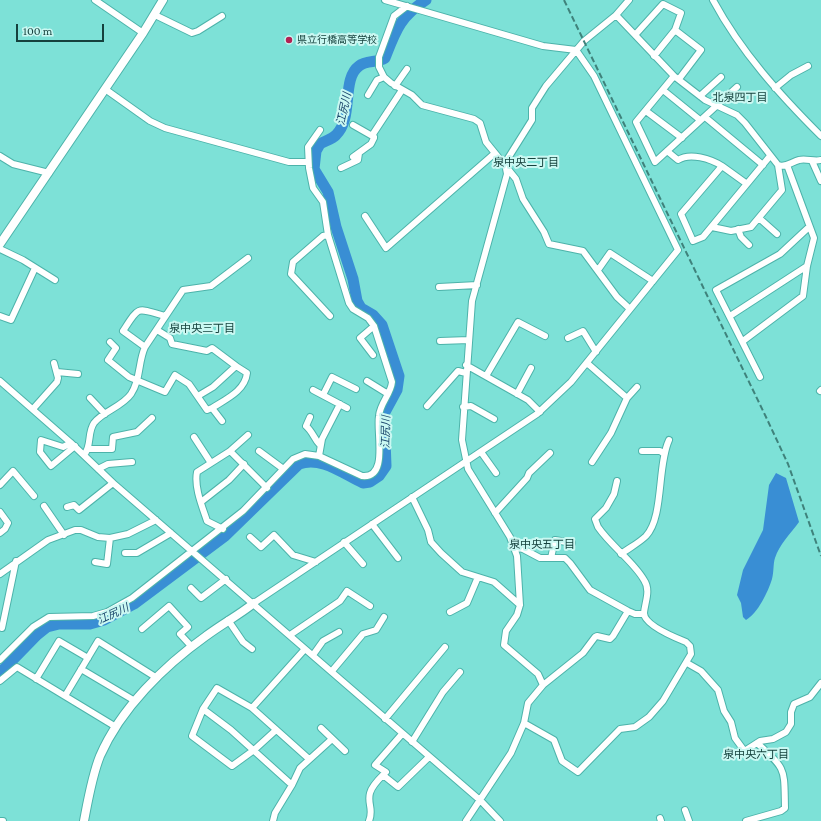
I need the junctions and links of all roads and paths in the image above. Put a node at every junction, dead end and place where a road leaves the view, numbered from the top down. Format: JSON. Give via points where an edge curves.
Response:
{"nodes":[{"id":1,"x":95,"y":0,"type":"edge"},
{"id":2,"x":163,"y":0,"type":"edge"},
{"id":3,"x":385,"y":0,"type":"edge"},
{"id":4,"x":629,"y":0,"type":"edge"},
{"id":5,"x":713,"y":0,"type":"edge"},
{"id":6,"x":407,"y":6,"type":"junction"},
{"id":7,"x":154,"y":15,"type":"junction"},
{"id":8,"x":616,"y":15,"type":"junction"},
{"id":9,"x":222,"y":16,"type":"dead end"},
{"id":10,"x":675,"y":30,"type":"junction"},
{"id":11,"x":143,"y":33,"type":"junction"},
{"id":12,"x":635,"y":35,"type":"junction"},
{"id":13,"x":576,"y":50,"type":"junction"},
{"id":14,"x":654,"y":56,"type":"junction"},
{"id":15,"x":808,"y":66,"type":"dead end"},
{"id":16,"x":407,"y":69,"type":"dead end"},
{"id":17,"x":384,"y":77,"type":"junction"},
{"id":18,"x":721,"y":77,"type":"dead end"},
{"id":19,"x":677,"y":78,"type":"junction"},
{"id":20,"x":395,"y":86,"type":"junction"},
{"id":21,"x":736,"y":87,"type":"dead end"},
{"id":22,"x":775,"y":88,"type":"junction"},
{"id":23,"x":105,"y":89,"type":"junction"},
{"id":24,"x":402,"y":90,"type":"junction"},
{"id":25,"x":663,"y":90,"type":"junction"},
{"id":26,"x":368,"y":95,"type":"dead end"},
{"id":27,"x":700,"y":96,"type":"junction"},
{"id":28,"x":716,"y":106,"type":"junction"},
{"id":29,"x":646,"y":110,"type":"junction"},
{"id":30,"x":703,"y":119,"type":"junction"},
{"id":31,"x":353,"y":125,"type":"dead end"},
{"id":32,"x":320,"y":130,"type":"dead end"},
{"id":33,"x":821,"y":136,"type":"edge"},
{"id":34,"x":374,"y":137,"type":"junction"},
{"id":35,"x":682,"y":138,"type":"junction"},
{"id":36,"x":667,"y":151,"type":"junction"},
{"id":37,"x":359,"y":153,"type":"junction"},
{"id":38,"x":495,"y":153,"type":"junction"},
{"id":39,"x":0,"y":156,"type":"edge"},
{"id":40,"x":770,"y":156,"type":"junction"},
{"id":41,"x":353,"y":158,"type":"dead end"},
{"id":42,"x":821,"y":160,"type":"edge"},
{"id":43,"x":812,"y":161,"type":"junction"},
{"id":44,"x":308,"y":162,"type":"junction"},
{"id":45,"x":505,"y":164,"type":"junction"},
{"id":46,"x":763,"y":165,"type":"junction"},
{"id":47,"x":778,"y":165,"type":"junction"},
{"id":48,"x":787,"y":165,"type":"junction"},
{"id":49,"x":722,"y":166,"type":"junction"},
{"id":50,"x":341,"y":168,"type":"dead end"},
{"id":51,"x":49,"y":172,"type":"junction"},
{"id":52,"x":821,"y":181,"type":"edge"},
{"id":53,"x":747,"y":184,"type":"junction"},
{"id":54,"x":364,"y":216,"type":"dead end"},
{"id":55,"x":759,"y":218,"type":"junction"},
{"id":56,"x":712,"y":227,"type":"junction"},
{"id":57,"x":809,"y":227,"type":"junction"},
{"id":58,"x":738,"y":229,"type":"junction"},
{"id":59,"x":777,"y":234,"type":"dead end"},
{"id":60,"x":328,"y":235,"type":"junction"},
{"id":61,"x":1,"y":243,"type":"edge"},
{"id":62,"x":749,"y":245,"type":"dead end"},
{"id":63,"x":248,"y":258,"type":"dead end"},
{"id":64,"x":807,"y":266,"type":"junction"},
{"id":65,"x":35,"y":268,"type":"junction"},
{"id":66,"x":598,"y":270,"type":"junction"},
{"id":67,"x":55,"y":280,"type":"dead end"},
{"id":68,"x":653,"y":281,"type":"junction"},
{"id":69,"x":477,"y":285,"type":"junction"},
{"id":70,"x":439,"y":287,"type":"dead end"},
{"id":71,"x":630,"y":309,"type":"junction"},
{"id":72,"x":0,"y":316,"type":"edge"},
{"id":73,"x":165,"y":316,"type":"junction"},
{"id":74,"x":330,"y":316,"type":"dead end"},
{"id":75,"x":730,"y":316,"type":"junction"},
{"id":76,"x":374,"y":326,"type":"junction"},
{"id":77,"x":156,"y":330,"type":"junction"},
{"id":78,"x":545,"y":336,"type":"dead end"},
{"id":79,"x":568,"y":338,"type":"dead end"},
{"id":80,"x":469,"y":340,"type":"junction"},
{"id":81,"x":440,"y":341,"type":"dead end"},
{"id":82,"x":743,"y":341,"type":"junction"},
{"id":83,"x":110,"y":342,"type":"dead end"},
{"id":84,"x":145,"y":347,"type":"junction"},
{"id":85,"x":596,"y":352,"type":"junction"},
{"id":86,"x":373,"y":355,"type":"dead end"},
{"id":87,"x":54,"y":363,"type":"dead end"},
{"id":88,"x":587,"y":363,"type":"junction"},
{"id":89,"x":466,"y":365,"type":"junction"},
{"id":90,"x":236,"y":366,"type":"junction"},
{"id":91,"x":531,"y":368,"type":"dead end"},
{"id":92,"x":57,"y":372,"type":"junction"},
{"id":93,"x":466,"y":373,"type":"junction"},
{"id":94,"x":78,"y":374,"type":"dead end"},
{"id":95,"x":486,"y":376,"type":"junction"},
{"id":96,"x":760,"y":377,"type":"dead end"},
{"id":97,"x":0,"y":381,"type":"edge"},
{"id":98,"x":138,"y":381,"type":"junction"},
{"id":99,"x":367,"y":381,"type":"dead end"},
{"id":100,"x":637,"y":387,"type":"dead end"},
{"id":101,"x":356,"y":389,"type":"dead end"},
{"id":102,"x":313,"y":390,"type":"dead end"},
{"id":103,"x":388,"y":394,"type":"junction"},
{"id":104,"x":517,"y":394,"type":"junction"},
{"id":105,"x":323,"y":395,"type":"junction"},
{"id":106,"x":198,"y":396,"type":"junction"},
{"id":107,"x":90,"y":398,"type":"dead end"},
{"id":108,"x":627,"y":398,"type":"junction"},
{"id":109,"x":340,"y":404,"type":"junction"},
{"id":110,"x":427,"y":406,"type":"dead end"},
{"id":111,"x":463,"y":407,"type":"junction"},
{"id":112,"x":212,"y":408,"type":"junction"},
{"id":113,"x":347,"y":408,"type":"dead end"},
{"id":114,"x":33,"y":409,"type":"junction"},
{"id":115,"x":540,"y":412,"type":"junction"},
{"id":116,"x":105,"y":414,"type":"junction"},
{"id":117,"x":310,"y":417,"type":"dead end"},
{"id":118,"x":152,"y":418,"type":"dead end"},
{"id":119,"x":494,"y":419,"type":"dead end"},
{"id":120,"x":222,"y":421,"type":"dead end"},
{"id":121,"x":248,"y":435,"type":"dead end"},
{"id":122,"x":194,"y":437,"type":"dead end"},
{"id":123,"x":669,"y":440,"type":"dead end"},
{"id":124,"x":73,"y":445,"type":"junction"},
{"id":125,"x":320,"y":445,"type":"junction"},
{"id":126,"x":88,"y":449,"type":"junction"},
{"id":127,"x":230,"y":451,"type":"junction"},
{"id":128,"x":259,"y":451,"type":"dead end"},
{"id":129,"x":642,"y":451,"type":"dead end"},
{"id":130,"x":481,"y":452,"type":"junction"},
{"id":131,"x":550,"y":453,"type":"dead end"},
{"id":132,"x":663,"y":453,"type":"junction"},
{"id":133,"x":84,"y":455,"type":"junction"},
{"id":134,"x":319,"y":456,"type":"junction"},
{"id":135,"x":132,"y":462,"type":"dead end"},
{"id":136,"x":466,"y":462,"type":"junction"},
{"id":137,"x":592,"y":462,"type":"dead end"},
{"id":138,"x":211,"y":463,"type":"junction"},
{"id":139,"x":244,"y":464,"type":"junction"},
{"id":140,"x":282,"y":468,"type":"junction"},
{"id":141,"x":98,"y":469,"type":"junction"},
{"id":142,"x":496,"y":473,"type":"dead end"},
{"id":143,"x":617,"y":481,"type":"dead end"},
{"id":144,"x":113,"y":483,"type":"junction"},
{"id":145,"x":0,"y":485,"type":"edge"},
{"id":146,"x":267,"y":488,"type":"junction"},
{"id":147,"x":34,"y":496,"type":"dead end"},
{"id":148,"x":412,"y":497,"type":"junction"},
{"id":149,"x":201,"y":502,"type":"junction"},
{"id":150,"x":44,"y":506,"type":"dead end"},
{"id":151,"x":67,"y":508,"type":"dead end"},
{"id":152,"x":0,"y":512,"type":"edge"},
{"id":153,"x":495,"y":512,"type":"junction"},
{"id":154,"x":156,"y":520,"type":"junction"},
{"id":155,"x":372,"y":524,"type":"junction"},
{"id":156,"x":223,"y":529,"type":"junction"},
{"id":157,"x":0,"y":533,"type":"edge"},
{"id":158,"x":171,"y":533,"type":"junction"},
{"id":159,"x":64,"y":535,"type":"junction"},
{"id":160,"x":250,"y":537,"type":"dead end"},
{"id":161,"x":110,"y":538,"type":"junction"},
{"id":162,"x":344,"y":542,"type":"junction"},
{"id":163,"x":572,"y":543,"type":"dead end"},
{"id":164,"x":515,"y":547,"type":"junction"},
{"id":165,"x":193,"y":550,"type":"junction"},
{"id":166,"x":125,"y":553,"type":"dead end"},
{"id":167,"x":621,"y":554,"type":"junction"},
{"id":168,"x":398,"y":558,"type":"dead end"},
{"id":169,"x":551,"y":558,"type":"junction"},
{"id":170,"x":16,"y":561,"type":"junction"},
{"id":171,"x":95,"y":562,"type":"dead end"},
{"id":172,"x":316,"y":562,"type":"junction"},
{"id":173,"x":363,"y":564,"type":"dead end"},
{"id":174,"x":0,"y":574,"type":"edge"},
{"id":175,"x":478,"y":577,"type":"junction"},
{"id":176,"x":226,"y":579,"type":"junction"},
{"id":177,"x":191,"y":588,"type":"dead end"},
{"id":178,"x":254,"y":603,"type":"junction"},
{"id":179,"x":520,"y":605,"type":"junction"},
{"id":180,"x":370,"y":606,"type":"dead end"},
{"id":181,"x":628,"y":611,"type":"junction"},
{"id":182,"x":450,"y":612,"type":"dead end"},
{"id":183,"x":644,"y":614,"type":"junction"},
{"id":184,"x":384,"y":617,"type":"dead end"},
{"id":185,"x":228,"y":620,"type":"junction"},
{"id":186,"x":2,"y":628,"type":"dead end"},
{"id":187,"x":142,"y":629,"type":"dead end"},
{"id":188,"x":339,"y":632,"type":"dead end"},
{"id":189,"x":290,"y":636,"type":"junction"},
{"id":190,"x":192,"y":647,"type":"junction"},
{"id":191,"x":445,"y":647,"type":"dead end"},
{"id":192,"x":252,"y":649,"type":"dead end"},
{"id":193,"x":305,"y":649,"type":"junction"},
{"id":194,"x":313,"y":655,"type":"junction"},
{"id":195,"x":88,"y":658,"type":"junction"},
{"id":196,"x":0,"y":660,"type":"edge"},
{"id":197,"x":687,"y":663,"type":"junction"},
{"id":198,"x":81,"y":669,"type":"junction"},
{"id":199,"x":332,"y":671,"type":"junction"},
{"id":200,"x":460,"y":672,"type":"dead end"},
{"id":201,"x":36,"y":678,"type":"junction"},
{"id":202,"x":158,"y":678,"type":"junction"},
{"id":203,"x":0,"y":681,"type":"edge"},
{"id":204,"x":821,"y":683,"type":"edge"},
{"id":205,"x":543,"y":685,"type":"junction"},
{"id":206,"x":65,"y":696,"type":"junction"},
{"id":207,"x":135,"y":701,"type":"junction"},
{"id":208,"x":252,"y":708,"type":"junction"},
{"id":209,"x":203,"y":709,"type":"junction"},
{"id":210,"x":385,"y":719,"type":"junction"},
{"id":211,"x":524,"y":723,"type":"junction"},
{"id":212,"x":116,"y":727,"type":"junction"},
{"id":213,"x":321,"y":728,"type":"dead end"},
{"id":214,"x":276,"y":730,"type":"junction"},
{"id":215,"x":402,"y":734,"type":"junction"},
{"id":216,"x":332,"y":739,"type":"junction"},
{"id":217,"x":412,"y":742,"type":"junction"},
{"id":218,"x":757,"y":743,"type":"junction"},
{"id":219,"x":254,"y":750,"type":"junction"},
{"id":220,"x":345,"y":751,"type":"dead end"},
{"id":221,"x":429,"y":757,"type":"junction"},
{"id":222,"x":309,"y":759,"type":"junction"},
{"id":223,"x":383,"y":775,"type":"junction"},
{"id":224,"x":292,"y":785,"type":"junction"},
{"id":225,"x":481,"y":801,"type":"junction"},
{"id":226,"x":686,"y":810,"type":"dead end"},
{"id":227,"x":84,"y":821,"type":"edge"},
{"id":228,"x":273,"y":821,"type":"edge"},
{"id":229,"x":369,"y":821,"type":"edge"},
{"id":230,"x":466,"y":821,"type":"edge"},
{"id":231,"x":500,"y":821,"type":"edge"},
{"id":232,"x":689,"y":821,"type":"edge"},
{"id":233,"x":746,"y":821,"type":"edge"}],
"edges":[{"from":1,"to":11,"type":"street"},
{"from":2,"to":7,"type":"street"},
{"from":3,"to":6,"type":"street"},
{"from":4,"to":8,"type":"street"},
{"from":5,"to":22,"type":"street","via":[[743,47]]},
{"from":6,"to":13,"type":"street","via":[[543,46]]},
{"from":6,"to":17,"type":"street","via":[[394,16],[379,57],[379,67]]},
{"from":7,"to":9,"type":"street","via":[[192,33]]},
{"from":7,"to":11,"type":"street"},
{"from":8,"to":12,"type":"street"},
{"from":8,"to":13,"type":"street"},
{"from":10,"to":12,"type":"street","via":[[681,13],[663,4]]},
{"from":10,"to":14,"type":"street"},
{"from":10,"to":19,"type":"street","via":[[701,50]]},
{"from":11,"to":23,"type":"street"},
{"from":12,"to":14,"type":"street"},
{"from":13,"to":45,"type":"street","via":[[546,86],[532,108],[532,120]]},
{"from":13,"to":68,"type":"street","via":[[594,76],[678,250]]},
{"from":14,"to":19,"type":"street"},
{"from":15,"to":22,"type":"street"},
{"from":16,"to":20,"type":"street"},
{"from":17,"to":20,"type":"street"},
{"from":17,"to":26,"type":"street","via":[[377,80]]},
{"from":18,"to":27,"type":"street"},
{"from":19,"to":25,"type":"street"},
{"from":19,"to":27,"type":"street"},
{"from":20,"to":24,"type":"street"},
{"from":21,"to":28,"type":"street"},
{"from":22,"to":33,"type":"street"},
{"from":23,"to":44,"type":"street","via":[[150,121],[165,128],[289,162]]},
{"from":23,"to":51,"type":"street"},
{"from":24,"to":34,"type":"street","via":[[373,134]]},
{"from":24,"to":38,"type":"street","via":[[422,104],[478,121],[486,142]]},
{"from":25,"to":29,"type":"street"},
{"from":25,"to":30,"type":"street"},
{"from":27,"to":28,"type":"street"},
{"from":28,"to":30,"type":"street"},
{"from":28,"to":40,"type":"street","via":[[737,115]]},
{"from":29,"to":35,"type":"street"},
{"from":29,"to":36,"type":"street","via":[[636,122],[655,162]]},
{"from":30,"to":35,"type":"street"},
{"from":30,"to":46,"type":"street"},
{"from":31,"to":34,"type":"street"},
{"from":32,"to":44,"type":"street","via":[[308,146]]},
{"from":34,"to":37,"type":"street","via":[[371,144]]},
{"from":35,"to":36,"type":"street"},
{"from":36,"to":49,"type":"street","via":[[678,160],[684,156],[711,159]]},
{"from":37,"to":41,"type":"street"},
{"from":37,"to":50,"type":"street","via":[[358,160]]},
{"from":38,"to":45,"type":"street"},
{"from":38,"to":54,"type":"street","via":[[386,248]]},
{"from":39,"to":51,"type":"street","via":[[13,164]]},
{"from":40,"to":46,"type":"street"},
{"from":40,"to":47,"type":"street"},
{"from":42,"to":43,"type":"street"},
{"from":43,"to":48,"type":"street","via":[[798,160]]},
{"from":43,"to":52,"type":"street"},
{"from":44,"to":60,"type":"street","via":[[310,182],[323,202]]},
{"from":45,"to":66,"type":"street","via":[[516,178],[524,199],[549,244],[583,251]]},
{"from":45,"to":69,"type":"street","via":[[507,174]]},
{"from":46,"to":53,"type":"street"},
{"from":47,"to":48,"type":"street"},
{"from":47,"to":55,"type":"street","via":[[782,190]]},
{"from":48,"to":57,"type":"street"},
{"from":49,"to":53,"type":"street"},
{"from":49,"to":56,"type":"street","via":[[681,214],[693,241],[703,237]]},
{"from":51,"to":61,"type":"street"},
{"from":53,"to":56,"type":"street"},
{"from":55,"to":58,"type":"street","via":[[751,227]]},
{"from":55,"to":59,"type":"street"},
{"from":56,"to":58,"type":"street","via":[[731,231]]},
{"from":57,"to":64,"type":"street","via":[[814,238]]},
{"from":57,"to":75,"type":"street","via":[[780,254],[716,290]]},
{"from":58,"to":62,"type":"street","via":[[740,237]]},
{"from":60,"to":74,"type":"street","via":[[323,236],[293,262],[291,274]]},
{"from":60,"to":76,"type":"street","via":[[349,303]]},
{"from":61,"to":65,"type":"street"},
{"from":63,"to":73,"type":"street","via":[[210,286],[183,290]]},
{"from":64,"to":75,"type":"street"},
{"from":64,"to":82,"type":"street","via":[[802,296]]},
{"from":65,"to":67,"type":"street"},
{"from":65,"to":72,"type":"street","via":[[11,320]]},
{"from":66,"to":68,"type":"street","via":[[610,253]]},
{"from":66,"to":71,"type":"street","via":[[617,297]]},
{"from":68,"to":71,"type":"street"},
{"from":69,"to":70,"type":"street"},
{"from":69,"to":80,"type":"street","via":[[472,301]]},
{"from":71,"to":85,"type":"street"},
{"from":73,"to":77,"type":"street"},
{"from":73,"to":84,"type":"street","via":[[136,310],[123,330]]},
{"from":75,"to":82,"type":"street"},
{"from":76,"to":86,"type":"street","via":[[360,338]]},
{"from":76,"to":103,"type":"street","via":[[392,382]]},
{"from":77,"to":84,"type":"street"},
{"from":77,"to":90,"type":"street","via":[[170,338],[172,344],[207,351],[212,348]]},
{"from":78,"to":95,"type":"street","via":[[518,322]]},
{"from":79,"to":85,"type":"street","via":[[583,331]]},
{"from":80,"to":81,"type":"street"},
{"from":80,"to":89,"type":"street"},
{"from":82,"to":96,"type":"street"},
{"from":83,"to":98,"type":"street","via":[[116,348],[108,360]]},
{"from":84,"to":98,"type":"street"},
{"from":85,"to":88,"type":"street"},
{"from":87,"to":92,"type":"street"},
{"from":88,"to":108,"type":"street"},
{"from":88,"to":115,"type":"street"},
{"from":89,"to":93,"type":"street"},
{"from":89,"to":95,"type":"street"},
{"from":90,"to":106,"type":"street","via":[[213,387]]},
{"from":90,"to":112,"type":"street","via":[[247,373],[246,379],[229,399]]},
{"from":91,"to":104,"type":"street"},
{"from":92,"to":94,"type":"street"},
{"from":92,"to":114,"type":"street","via":[[57,382]]},
{"from":93,"to":110,"type":"street","via":[[458,371]]},
{"from":93,"to":111,"type":"street"},
{"from":95,"to":104,"type":"street"},
{"from":97,"to":114,"type":"street"},
{"from":98,"to":106,"type":"street","via":[[165,392],[175,374],[189,384]]},
{"from":98,"to":116,"type":"street","via":[[130,396]]},
{"from":99,"to":103,"type":"street"},
{"from":100,"to":108,"type":"street"},
{"from":101,"to":105,"type":"street","via":[[332,377]]},
{"from":102,"to":105,"type":"street"},
{"from":103,"to":134,"type":"street","via":[[379,415],[380,460],[377,468],[369,475],[362,476]]},
{"from":104,"to":115,"type":"street","via":[[528,400]]},
{"from":105,"to":109,"type":"street"},
{"from":106,"to":112,"type":"street","via":[[207,410]]},
{"from":107,"to":116,"type":"street"},
{"from":108,"to":137,"type":"street"},
{"from":109,"to":113,"type":"street"},
{"from":109,"to":125,"type":"street"},
{"from":111,"to":119,"type":"street","via":[[471,406]]},
{"from":111,"to":136,"type":"street","via":[[462,440]]},
{"from":112,"to":120,"type":"street"},
{"from":114,"to":124,"type":"street"},
{"from":115,"to":130,"type":"street"},
{"from":116,"to":126,"type":"street","via":[[93,424]]},
{"from":117,"to":125,"type":"street","via":[[306,426]]},
{"from":118,"to":126,"type":"street","via":[[137,432],[113,437],[112,449]]},
{"from":121,"to":127,"type":"street"},
{"from":122,"to":138,"type":"street"},
{"from":123,"to":132,"type":"street"},
{"from":124,"to":124,"type":"street","via":[[51,466],[40,452],[41,440],[63,447]]},
{"from":124,"to":133,"type":"street"},
{"from":125,"to":134,"type":"street"},
{"from":126,"to":133,"type":"street"},
{"from":127,"to":138,"type":"street"},
{"from":127,"to":139,"type":"street"},
{"from":128,"to":140,"type":"street"},
{"from":129,"to":132,"type":"street"},
{"from":130,"to":136,"type":"street"},
{"from":130,"to":142,"type":"street"},
{"from":131,"to":153,"type":"street"},
{"from":132,"to":167,"type":"street","via":[[655,518],[646,535]]},
{"from":133,"to":141,"type":"street"},
{"from":134,"to":140,"type":"street","via":[[298,456]]},
{"from":135,"to":141,"type":"street","via":[[108,464]]},
{"from":136,"to":148,"type":"street"},
{"from":136,"to":153,"type":"street"},
{"from":138,"to":149,"type":"street","via":[[197,472]]},
{"from":139,"to":146,"type":"street"},
{"from":139,"to":149,"type":"street","via":[[229,480]]},
{"from":140,"to":146,"type":"street"},
{"from":141,"to":144,"type":"street"},
{"from":143,"to":167,"type":"street","via":[[614,494],[595,521]]},
{"from":144,"to":151,"type":"street","via":[[79,510],[74,504]]},
{"from":144,"to":154,"type":"street"},
{"from":145,"to":147,"type":"street","via":[[13,471]]},
{"from":146,"to":156,"type":"street"},
{"from":148,"to":155,"type":"street"},
{"from":148,"to":175,"type":"street","via":[[435,547],[462,572]]},
{"from":149,"to":156,"type":"street","via":[[207,521]]},
{"from":150,"to":159,"type":"street"},
{"from":152,"to":157,"type":"street","via":[[8,523],[6,529]]},
{"from":153,"to":164,"type":"street"},
{"from":154,"to":158,"type":"street"},
{"from":154,"to":161,"type":"street","via":[[128,534]]},
{"from":155,"to":162,"type":"street"},
{"from":155,"to":168,"type":"street"},
{"from":156,"to":165,"type":"street"},
{"from":158,"to":165,"type":"street"},
{"from":158,"to":166,"type":"street","via":[[137,553]]},
{"from":159,"to":161,"type":"street","via":[[81,530],[98,537]]},
{"from":159,"to":170,"type":"street","via":[[48,540]]},
{"from":160,"to":172,"type":"street","via":[[261,547],[274,535],[293,555]]},
{"from":161,"to":171,"type":"street","via":[[107,564]]},
{"from":162,"to":172,"type":"street"},
{"from":162,"to":173,"type":"street"},
{"from":163,"to":169,"type":"street","via":[[556,540]]},
{"from":164,"to":169,"type":"street","via":[[540,558]]},
{"from":164,"to":179,"type":"street"},
{"from":165,"to":176,"type":"street"},
{"from":165,"to":196,"type":"street","via":[[116,608],[93,616],[48,617],[40,621]]},
{"from":167,"to":183,"type":"street","via":[[645,581],[647,595]]},
{"from":169,"to":181,"type":"street","via":[[568,560],[590,590]]},
{"from":170,"to":174,"type":"street"},
{"from":170,"to":186,"type":"street"},
{"from":172,"to":178,"type":"street"},
{"from":175,"to":179,"type":"street","via":[[494,582]]},
{"from":175,"to":182,"type":"street","via":[[467,603]]},
{"from":176,"to":177,"type":"street","via":[[201,598]]},
{"from":176,"to":178,"type":"street"},
{"from":178,"to":185,"type":"street"},
{"from":178,"to":189,"type":"street"},
{"from":179,"to":205,"type":"street","via":[[517,615],[506,631],[504,645],[538,674]]},
{"from":180,"to":189,"type":"street","via":[[346,590],[340,600]]},
{"from":181,"to":183,"type":"street"},
{"from":181,"to":205,"type":"street","via":[[610,639],[595,637],[583,652]]},
{"from":183,"to":197,"type":"street","via":[[652,625],[690,646],[691,654]]},
{"from":184,"to":199,"type":"street","via":[[376,630],[363,634]]},
{"from":185,"to":190,"type":"street"},
{"from":185,"to":192,"type":"street","via":[[243,642]]},
{"from":187,"to":190,"type":"street","via":[[169,606],[188,627],[180,634]]},
{"from":188,"to":194,"type":"street","via":[[324,640]]},
{"from":189,"to":193,"type":"street"},
{"from":190,"to":202,"type":"street"},
{"from":191,"to":210,"type":"street"},
{"from":193,"to":194,"type":"street"},
{"from":193,"to":208,"type":"street"},
{"from":194,"to":199,"type":"street"},
{"from":195,"to":198,"type":"street"},
{"from":195,"to":201,"type":"street","via":[[59,641]]},
{"from":195,"to":202,"type":"street","via":[[98,641]]},
{"from":197,"to":211,"type":"street","via":[[649,717],[635,727],[620,729],[578,772],[562,761],[554,740]]},
{"from":197,"to":218,"type":"street","via":[[701,671],[718,690],[724,711],[742,749],[749,749]]},
{"from":198,"to":206,"type":"street"},
{"from":198,"to":207,"type":"street"},
{"from":199,"to":210,"type":"street"},
{"from":200,"to":217,"type":"street","via":[[443,692]]},
{"from":201,"to":203,"type":"street","via":[[17,666]]},
{"from":201,"to":206,"type":"street"},
{"from":202,"to":207,"type":"street"},
{"from":204,"to":218,"type":"street","via":[[810,697],[794,704],[791,724],[786,732]]},
{"from":205,"to":211,"type":"street","via":[[528,703]]},
{"from":206,"to":212,"type":"street"},
{"from":207,"to":212,"type":"street"},
{"from":208,"to":209,"type":"street","via":[[218,688]]},
{"from":208,"to":214,"type":"street"},
{"from":209,"to":219,"type":"street"},
{"from":209,"to":219,"type":"street","via":[[192,736],[232,766]]},
{"from":210,"to":215,"type":"street"},
{"from":211,"to":225,"type":"street","via":[[511,753]]},
{"from":212,"to":227,"type":"street","via":[[100,756]]},
{"from":213,"to":216,"type":"street"},
{"from":214,"to":219,"type":"street"},
{"from":214,"to":222,"type":"street"},
{"from":215,"to":217,"type":"street"},
{"from":215,"to":223,"type":"street","via":[[375,765],[386,772]]},
{"from":216,"to":220,"type":"street"},
{"from":216,"to":222,"type":"street"},
{"from":217,"to":221,"type":"street"},
{"from":218,"to":233,"type":"street","via":[[783,770],[785,808]]},
{"from":219,"to":224,"type":"street"},
{"from":221,"to":223,"type":"street","via":[[398,787]]},
{"from":221,"to":225,"type":"street"},
{"from":222,"to":224,"type":"street","via":[[300,768]]},
{"from":223,"to":229,"type":"street","via":[[370,792],[372,814]]},
{"from":224,"to":228,"type":"street"},
{"from":225,"to":230,"type":"street"},
{"from":225,"to":231,"type":"street"},
{"from":226,"to":232,"type":"street"}]}
